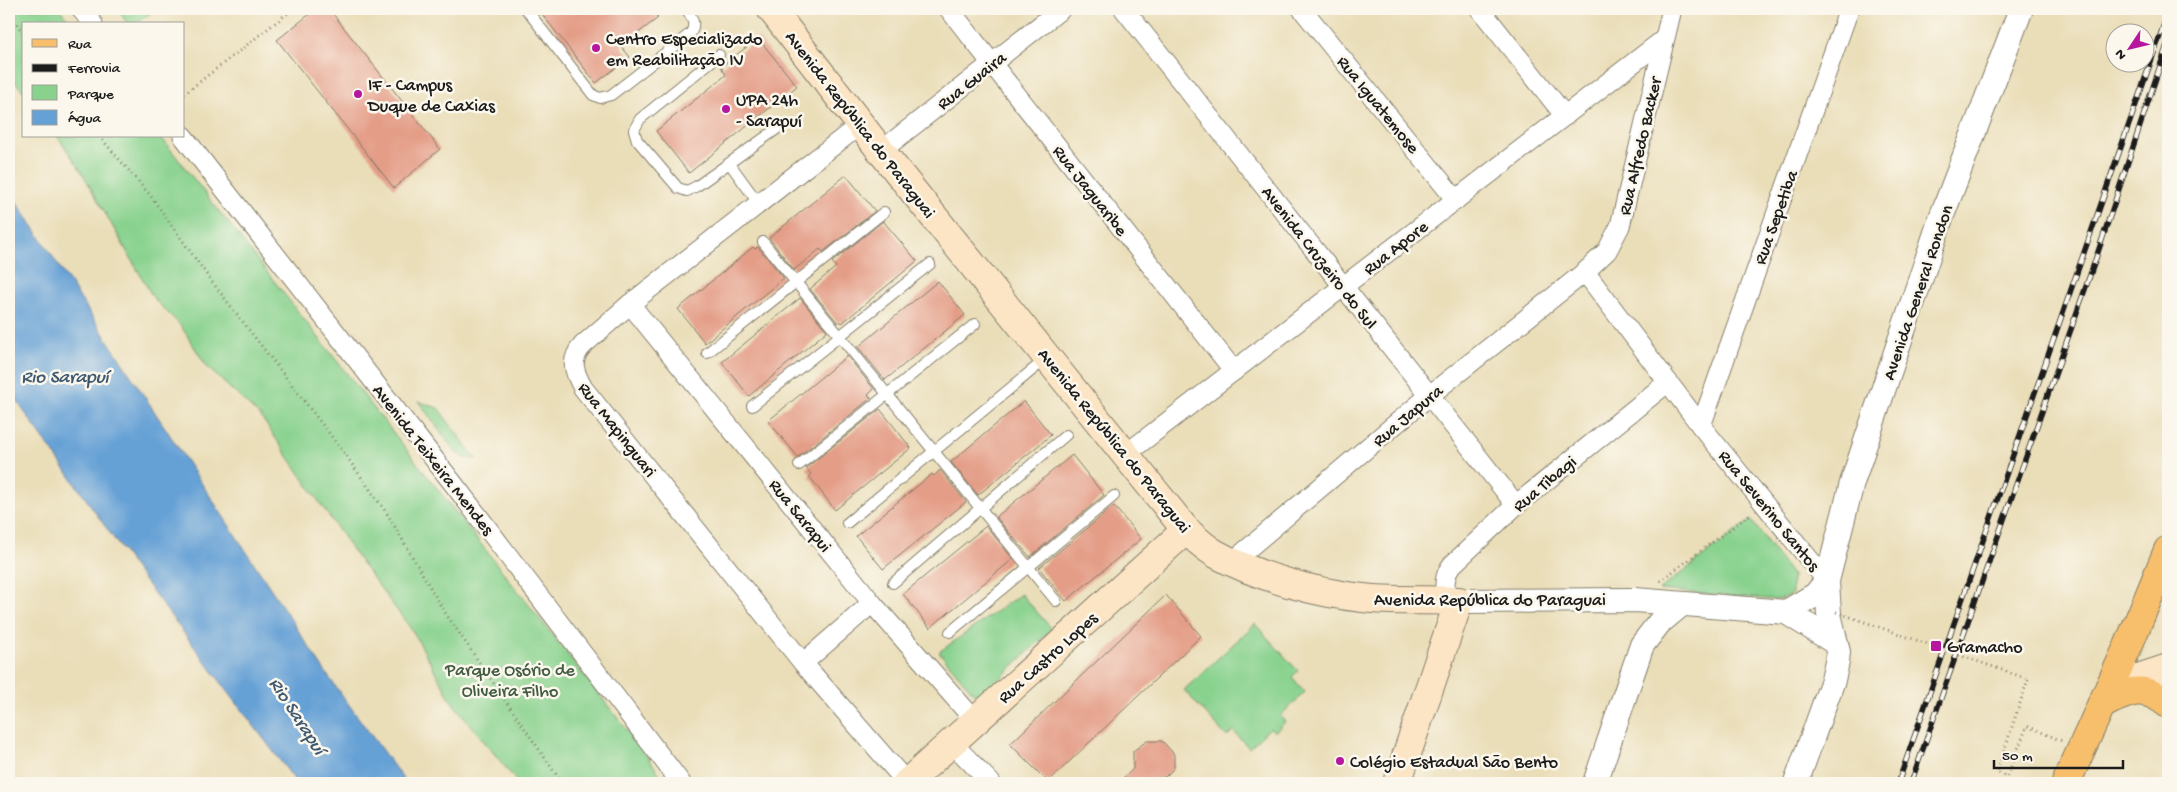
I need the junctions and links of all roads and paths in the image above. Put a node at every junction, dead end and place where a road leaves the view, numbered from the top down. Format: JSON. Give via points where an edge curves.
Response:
{"nodes":[{"id":1,"x":81,"y":9,"type":"edge"},
{"id":2,"x":293,"y":9,"type":"edge"},
{"id":3,"x":526,"y":9,"type":"edge"},
{"id":4,"x":686,"y":9,"type":"edge"},
{"id":5,"x":771,"y":9,"type":"edge"},
{"id":6,"x":948,"y":9,"type":"edge"},
{"id":7,"x":1061,"y":9,"type":"edge"},
{"id":8,"x":1124,"y":9,"type":"edge"},
{"id":9,"x":1302,"y":9,"type":"edge"},
{"id":10,"x":1480,"y":9,"type":"edge"},
{"id":11,"x":1849,"y":9,"type":"edge"},
{"id":12,"x":2021,"y":9,"type":"edge"},
{"id":13,"x":9,"y":11,"type":"edge"},
{"id":14,"x":1668,"y":11,"type":"edge"},
{"id":15,"x":91,"y":22,"type":"edge"},
{"id":16,"x":22,"y":32,"type":"edge"},
{"id":17,"x":1663,"y":40,"type":"junction"},
{"id":18,"x":719,"y":55,"type":"dead end"},
{"id":19,"x":992,"y":64,"type":"junction"},
{"id":20,"x":185,"y":93,"type":"edge"},
{"id":21,"x":1565,"y":116,"type":"junction"},
{"id":22,"x":861,"y":124,"type":"junction"},
{"id":23,"x":781,"y":126,"type":"dead end"},
{"id":24,"x":101,"y":138,"type":"edge"},
{"id":25,"x":185,"y":138,"type":"edge"},
{"id":26,"x":881,"y":150,"type":"junction"},
{"id":27,"x":730,"y":164,"type":"junction"},
{"id":28,"x":1456,"y":200,"type":"junction"},
{"id":29,"x":759,"y":204,"type":"junction"},
{"id":30,"x":884,"y":212,"type":"dead end"},
{"id":31,"x":763,"y":242,"type":"dead end"},
{"id":32,"x":930,"y":264,"type":"dead end"},
{"id":33,"x":1585,"y":272,"type":"junction"},
{"id":34,"x":796,"y":282,"type":"junction"},
{"id":35,"x":1344,"y":286,"type":"junction"},
{"id":36,"x":630,"y":304,"type":"junction"},
{"id":37,"x":975,"y":324,"type":"dead end"},
{"id":38,"x":840,"y":336,"type":"junction"},
{"id":39,"x":707,"y":353,"type":"dead end"},
{"id":40,"x":1048,"y":357,"type":"junction"},
{"id":41,"x":1234,"y":371,"type":"junction"},
{"id":42,"x":1668,"y":382,"type":"junction"},
{"id":43,"x":887,"y":394,"type":"junction"},
{"id":44,"x":1430,"y":396,"type":"junction"},
{"id":45,"x":752,"y":406,"type":"dead end"},
{"id":46,"x":1702,"y":426,"type":"junction"},
{"id":47,"x":1066,"y":435,"type":"dead end"},
{"id":48,"x":934,"y":452,"type":"junction"},
{"id":49,"x":1126,"y":454,"type":"junction"},
{"id":50,"x":798,"y":465,"type":"dead end"},
{"id":51,"x":1114,"y":496,"type":"dead end"},
{"id":52,"x":1764,"y":504,"type":"junction"},
{"id":53,"x":1516,"y":505,"type":"junction"},
{"id":54,"x":980,"y":508,"type":"junction"},
{"id":55,"x":847,"y":523,"type":"dead end"},
{"id":56,"x":1186,"y":530,"type":"junction"},
{"id":57,"x":2168,"y":550,"type":"edge"},
{"id":58,"x":1232,"y":562,"type":"junction"},
{"id":59,"x":1027,"y":566,"type":"junction"},
{"id":60,"x":1828,"y":581,"type":"junction"},
{"id":61,"x":893,"y":583,"type":"dead end"},
{"id":62,"x":1632,"y":600,"type":"junction"},
{"id":63,"x":1056,"y":601,"type":"dead end"},
{"id":64,"x":1452,"y":601,"type":"junction"},
{"id":65,"x":872,"y":603,"type":"junction"},
{"id":66,"x":1682,"y":604,"type":"junction"},
{"id":67,"x":1786,"y":612,"type":"junction"},
{"id":68,"x":1836,"y":612,"type":"dead end"},
{"id":69,"x":950,"y":632,"type":"dead end"},
{"id":70,"x":1836,"y":644,"type":"junction"},
{"id":71,"x":1642,"y":645,"type":"junction"},
{"id":72,"x":802,"y":663,"type":"junction"},
{"id":73,"x":2168,"y":668,"type":"edge"},
{"id":74,"x":2103,"y":701,"type":"junction"},
{"id":75,"x":2168,"y":704,"type":"edge"},
{"id":76,"x":976,"y":722,"type":"junction"},
{"id":77,"x":952,"y":743,"type":"junction"},
{"id":78,"x":2080,"y":749,"type":"junction"},
{"id":79,"x":562,"y":783,"type":"edge"},
{"id":80,"x":681,"y":783,"type":"edge"},
{"id":81,"x":907,"y":783,"type":"edge"},
{"id":82,"x":991,"y":783,"type":"edge"},
{"id":83,"x":1397,"y":783,"type":"edge"},
{"id":84,"x":1595,"y":783,"type":"edge"},
{"id":85,"x":1796,"y":783,"type":"edge"},
{"id":86,"x":2066,"y":783,"type":"edge"}],
"edges":[{"from":1,"to":15,"type":"street"},
{"from":2,"to":20,"type":"path"},
{"from":3,"to":4,"type":"lane","via":[[593,94],[600,98],[611,95],[691,33],[694,26]]},
{"from":5,"to":22,"type":"main road","name":"Avenida República do Paraguai"},
{"from":6,"to":19,"type":"street","name":"Rua Jaguaribe"},
{"from":7,"to":19,"type":"street","name":"Rua Guaira"},
{"from":8,"to":35,"type":"street","name":"Avenida Cruzeiro do Sul"},
{"from":9,"to":28,"type":"street","name":"Rua Iguatemose"},
{"from":10,"to":21,"type":"street"},
{"from":11,"to":46,"type":"street","name":"Rua Sepetiba"},
{"from":12,"to":60,"type":"street","name":"Avenida General Rondon","via":[[1938,228],[1852,483]]},
{"from":13,"to":16,"type":"path"},
{"from":14,"to":17,"type":"street","name":"Rua Alfredo Backer"},
{"from":17,"to":21,"type":"street","name":"Rua Apore"},
{"from":17,"to":33,"type":"street","name":"Rua Alfredo Backer","via":[[1620,226],[1607,251]]},
{"from":18,"to":27,"type":"lane","via":[[640,119],[634,130],[637,140],[678,188],[687,191]]},
{"from":19,"to":26,"type":"street","name":"Rua Guaira"},
{"from":19,"to":41,"type":"street","name":"Rua Jaguaribe"},
{"from":21,"to":28,"type":"street","name":"Rua Apore"},
{"from":22,"to":26,"type":"main road","name":"Avenida República do Paraguai"},
{"from":22,"to":29,"type":"street","name":"Rua Mapinguari"},
{"from":23,"to":27,"type":"lane"},
{"from":24,"to":79,"type":"path","via":[[150,195],[212,282],[342,450],[388,515],[444,611]]},
{"from":25,"to":80,"type":"street","name":"Avenida Teixeira Mendes"},
{"from":26,"to":40,"type":"main road","name":"Avenida República do Paraguai"},
{"from":27,"to":29,"type":"lane"},
{"from":28,"to":35,"type":"street","name":"Rua Apore"},
{"from":29,"to":36,"type":"street","name":"Rua Mapinguari"},
{"from":30,"to":34,"type":"lane"},
{"from":31,"to":34,"type":"lane"},
{"from":32,"to":38,"type":"lane"},
{"from":33,"to":42,"type":"street","name":"Rua Severino Santos"},
{"from":33,"to":44,"type":"street","name":"Rua Japura"},
{"from":34,"to":38,"type":"lane"},
{"from":34,"to":39,"type":"lane"},
{"from":35,"to":41,"type":"street","name":"Rua Apore"},
{"from":35,"to":44,"type":"street","name":"Avenida Cruzeiro do Sul"},
{"from":36,"to":65,"type":"street","name":"Rua Sarapui"},
{"from":36,"to":72,"type":"street","name":"Rua Mapinguari","via":[[577,351],[573,361],[574,372],[583,388]]},
{"from":37,"to":43,"type":"lane"},
{"from":38,"to":43,"type":"lane"},
{"from":38,"to":45,"type":"lane"},
{"from":40,"to":48,"type":"lane"},
{"from":40,"to":49,"type":"main road","name":"Avenida República do Paraguai"},
{"from":41,"to":49,"type":"street","name":"Rua Apore"},
{"from":42,"to":46,"type":"street","name":"Rua Severino Santos"},
{"from":42,"to":53,"type":"street","name":"Rua Tibagi"},
{"from":43,"to":48,"type":"lane"},
{"from":43,"to":50,"type":"lane"},
{"from":44,"to":53,"type":"street","name":"Avenida Cruzeiro do Sul"},
{"from":44,"to":58,"type":"street","name":"Rua Japura"},
{"from":46,"to":52,"type":"street","name":"Rua Severino Santos"},
{"from":47,"to":54,"type":"lane"},
{"from":48,"to":54,"type":"lane"},
{"from":48,"to":55,"type":"lane"},
{"from":49,"to":56,"type":"main road","name":"Avenida República do Paraguai"},
{"from":51,"to":59,"type":"lane"},
{"from":52,"to":60,"type":"street","name":"Rua Severino Santos"},
{"from":52,"to":62,"type":"path"},
{"from":53,"to":64,"type":"street","name":"Rua Tibagi","via":[[1447,571]]},
{"from":54,"to":59,"type":"lane"},
{"from":54,"to":61,"type":"lane"},
{"from":56,"to":58,"type":"main road","name":"Avenida República do Paraguai","via":[[1215,554]]},
{"from":56,"to":76,"type":"main road","name":"Rua Castro Lopes"},
{"from":57,"to":74,"type":"main road"},
{"from":58,"to":64,"type":"main road","name":"Avenida República do Paraguai","via":[[1300,586],[1363,598]]},
{"from":59,"to":63,"type":"lane"},
{"from":59,"to":69,"type":"lane"},
{"from":60,"to":67,"type":"street","via":[[1814,595]]},
{"from":60,"to":70,"type":"street","name":"Rua Severino Santos","via":[[1829,614]]},
{"from":62,"to":64,"type":"street","name":"Avenida República do Paraguai"},
{"from":62,"to":66,"type":"street","name":"Avenida República do Paraguai"},
{"from":62,"to":71,"type":"street"},
{"from":64,"to":83,"type":"main road"},
{"from":65,"to":72,"type":"street"},
{"from":65,"to":76,"type":"street","name":"Rua Sarapui"},
{"from":66,"to":67,"type":"street","name":"Avenida República do Paraguai"},
{"from":66,"to":71,"type":"street","via":[[1659,623]]},
{"from":67,"to":70,"type":"street","name":"Avenida República do Paraguai"},
{"from":68,"to":78,"type":"path","bridge":true,"via":[[2028,679],[1996,772],[2008,777],[2027,726]]},
{"from":70,"to":85,"type":"street","name":"Rua Severino Santos","via":[[1833,680]]},
{"from":71,"to":84,"type":"street"},
{"from":72,"to":81,"type":"street","name":"Rua Mapinguari"},
{"from":73,"to":74,"type":"main road","via":[[2141,677]]},
{"from":74,"to":75,"type":"main road","via":[[2142,690],[2157,695]]},
{"from":74,"to":78,"type":"main road"},
{"from":76,"to":77,"type":"main road","name":"Rua Castro Lopes"},
{"from":77,"to":81,"type":"main road","name":"Rua Castro Lopes"},
{"from":77,"to":82,"type":"street"},
{"from":78,"to":86,"type":"main road"}]}
